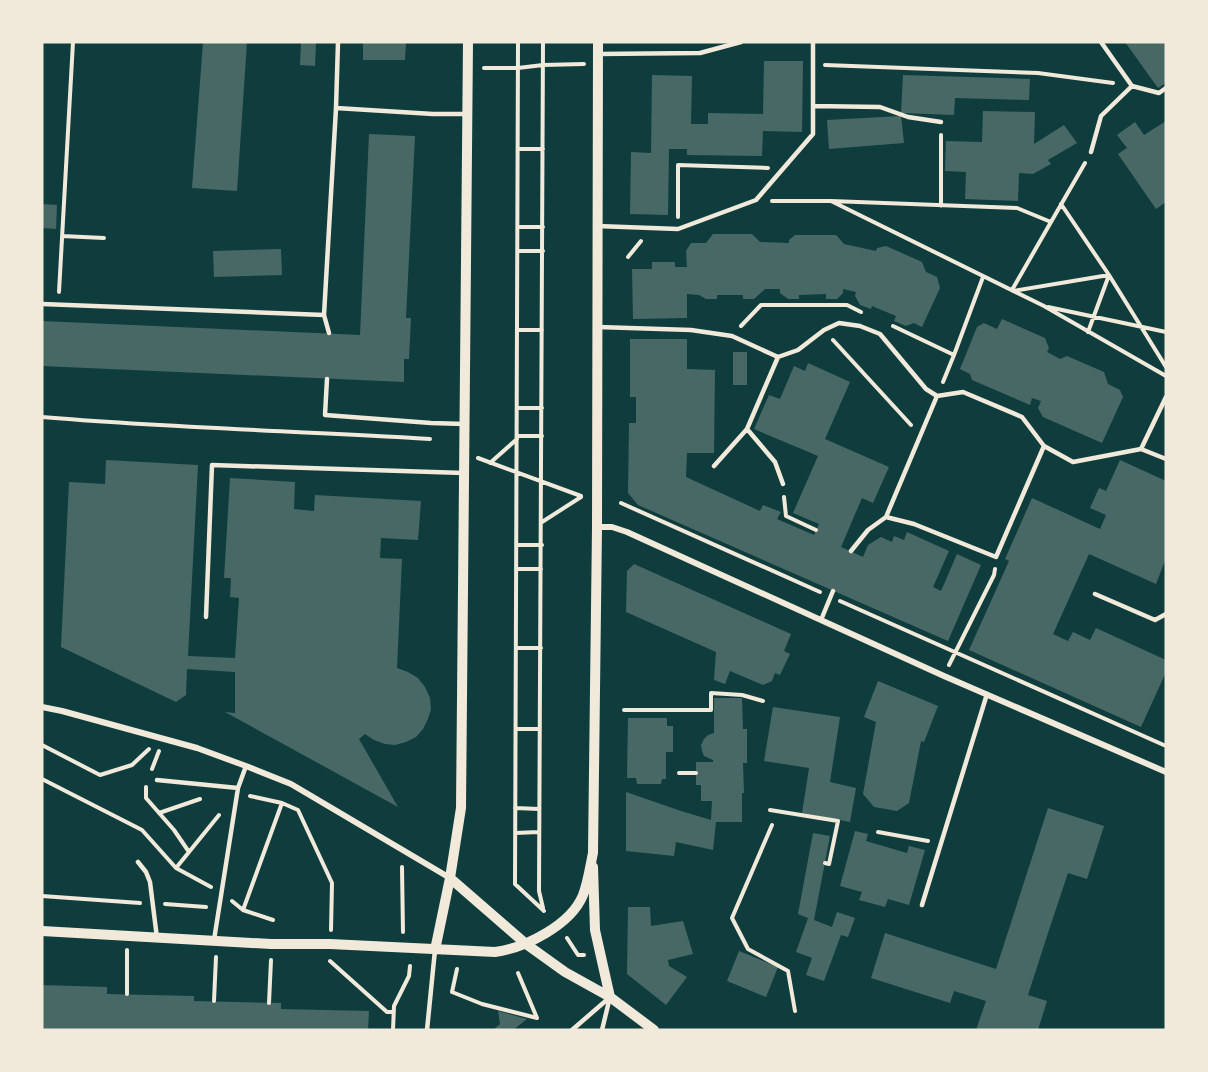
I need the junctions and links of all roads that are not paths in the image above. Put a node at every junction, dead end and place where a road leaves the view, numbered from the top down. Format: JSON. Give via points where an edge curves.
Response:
{"nodes":[{"id":1,"x":338,"y":42,"type":"edge"},
{"id":2,"x":468,"y":42,"type":"edge"},
{"id":3,"x":598,"y":42,"type":"edge"},
{"id":4,"x":741,"y":42,"type":"edge"},
{"id":5,"x":813,"y":42,"type":"edge"},
{"id":6,"x":1101,"y":42,"type":"edge"},
{"id":7,"x":598,"y":54,"type":"junction"},
{"id":8,"x":1132,"y":86,"type":"junction"},
{"id":9,"x":1166,"y":88,"type":"edge"},
{"id":10,"x":813,"y":106,"type":"junction"},
{"id":11,"x":336,"y":108,"type":"junction"},
{"id":12,"x":466,"y":114,"type":"junction"},
{"id":13,"x":940,"y":122,"type":"road end"},
{"id":14,"x":1091,"y":152,"type":"road end"},
{"id":15,"x":597,"y":226,"type":"junction"},
{"id":16,"x":42,"y":304,"type":"edge"},
{"id":17,"x":324,"y":315,"type":"junction"},
{"id":18,"x":598,"y":327,"type":"junction"},
{"id":19,"x":329,"y":333,"type":"dead end"},
{"id":20,"x":778,"y":357,"type":"junction"},
{"id":21,"x":327,"y":379,"type":"dead end"},
{"id":22,"x":936,"y":396,"type":"junction"},
{"id":23,"x":1166,"y":397,"type":"edge"},
{"id":24,"x":464,"y":424,"type":"junction"},
{"id":25,"x":747,"y":429,"type":"junction"},
{"id":26,"x":1044,"y":446,"type":"junction"},
{"id":27,"x":1141,"y":449,"type":"junction"},
{"id":28,"x":1166,"y":459,"type":"edge"},
{"id":29,"x":714,"y":466,"type":"dead end"},
{"id":30,"x":464,"y":473,"type":"junction"},
{"id":31,"x":783,"y":484,"type":"road end"},
{"id":32,"x":886,"y":517,"type":"junction"},
{"id":33,"x":597,"y":527,"type":"junction"},
{"id":34,"x":851,"y":551,"type":"dead end"},
{"id":35,"x":833,"y":591,"type":"dead end"},
{"id":36,"x":1095,"y":594,"type":"dead end"},
{"id":37,"x":1166,"y":614,"type":"edge"},
{"id":38,"x":206,"y":617,"type":"dead end"},
{"id":39,"x":821,"y":620,"type":"junction"},
{"id":40,"x":987,"y":694,"type":"junction"},
{"id":41,"x":42,"y":707,"type":"edge"},
{"id":42,"x":246,"y":766,"type":"junction"},
{"id":43,"x":1166,"y":772,"type":"edge"},
{"id":44,"x":157,"y":780,"type":"dead end"},
{"id":45,"x":238,"y":791,"type":"junction"},
{"id":46,"x":593,"y":853,"type":"junction"},
{"id":47,"x":138,"y":862,"type":"dead end"},
{"id":48,"x":450,"y":878,"type":"junction"},
{"id":49,"x":922,"y":905,"type":"dead end"},
{"id":50,"x":42,"y":932,"type":"edge"},
{"id":51,"x":157,"y":938,"type":"junction"},
{"id":52,"x":526,"y":944,"type":"junction"},
{"id":53,"x":215,"y":946,"type":"junction"},
{"id":54,"x":435,"y":950,"type":"junction"},
{"id":55,"x":610,"y":997,"type":"junction"},
{"id":56,"x":427,"y":1030,"type":"edge"},
{"id":57,"x":573,"y":1030,"type":"edge"},
{"id":58,"x":602,"y":1030,"type":"edge"},
{"id":59,"x":654,"y":1030,"type":"edge"}],
"edges":[{"from":1,"to":11,"type":"lane"},
{"from":2,"to":12,"type":"street"},
{"from":3,"to":7,"type":"street"},
{"from":4,"to":7,"type":"lane","via":[[700,52]]},
{"from":5,"to":10,"type":"lane"},
{"from":6,"to":8,"type":"lane"},
{"from":7,"to":15,"type":"street"},
{"from":8,"to":9,"type":"lane","via":[[1159,93]]},
{"from":8,"to":14,"type":"lane","via":[[1101,116]]},
{"from":10,"to":13,"type":"lane","via":[[880,107]]},
{"from":10,"to":15,"type":"lane","via":[[813,134],[756,200],[678,228]]},
{"from":11,"to":12,"type":"lane"},
{"from":11,"to":17,"type":"lane"},
{"from":12,"to":24,"type":"street"},
{"from":15,"to":18,"type":"street"},
{"from":16,"to":17,"type":"lane"},
{"from":17,"to":19,"type":"lane"},
{"from":18,"to":20,"type":"lane","via":[[691,330],[732,336]]},
{"from":18,"to":33,"type":"street"},
{"from":20,"to":22,"type":"lane","via":[[798,350],[839,323],[860,326],[880,334]]},
{"from":20,"to":25,"type":"lane"},
{"from":21,"to":24,"type":"lane","via":[[325,415]]},
{"from":22,"to":26,"type":"lane","via":[[963,393],[1022,417]]},
{"from":22,"to":32,"type":"lane"},
{"from":23,"to":27,"type":"lane"},
{"from":24,"to":30,"type":"street"},
{"from":25,"to":29,"type":"lane"},
{"from":25,"to":31,"type":"lane","via":[[776,462]]},
{"from":26,"to":27,"type":"lane","via":[[1073,462]]},
{"from":26,"to":32,"type":"lane","via":[[996,557]]},
{"from":27,"to":28,"type":"lane"},
{"from":30,"to":38,"type":"lane","via":[[212,465]]},
{"from":30,"to":48,"type":"street","via":[[461,808]]},
{"from":32,"to":34,"type":"lane","via":[[868,530]]},
{"from":33,"to":39,"type":"street","via":[[627,532]]},
{"from":33,"to":46,"type":"street"},
{"from":35,"to":39,"type":"lane"},
{"from":36,"to":37,"type":"lane","via":[[1155,620]]},
{"from":39,"to":40,"type":"street"},
{"from":40,"to":43,"type":"street"},
{"from":40,"to":49,"type":"lane"},
{"from":41,"to":42,"type":"street","via":[[197,748]]},
{"from":42,"to":45,"type":"lane"},
{"from":42,"to":48,"type":"street","via":[[291,784]]},
{"from":44,"to":45,"type":"lane"},
{"from":45,"to":53,"type":"lane"},
{"from":46,"to":52,"type":"street","via":[[582,896],[572,912]]},
{"from":46,"to":55,"type":"street","via":[[595,930]]},
{"from":47,"to":51,"type":"lane","via":[[150,882]]},
{"from":48,"to":52,"type":"street"},
{"from":48,"to":54,"type":"street"},
{"from":50,"to":51,"type":"street"},
{"from":51,"to":53,"type":"street"},
{"from":52,"to":54,"type":"street","via":[[495,952]]},
{"from":52,"to":55,"type":"street"},
{"from":53,"to":54,"type":"street","via":[[330,944]]},
{"from":54,"to":56,"type":"lane"},
{"from":55,"to":57,"type":"lane"},
{"from":55,"to":58,"type":"lane"},
{"from":55,"to":59,"type":"street"}]}
